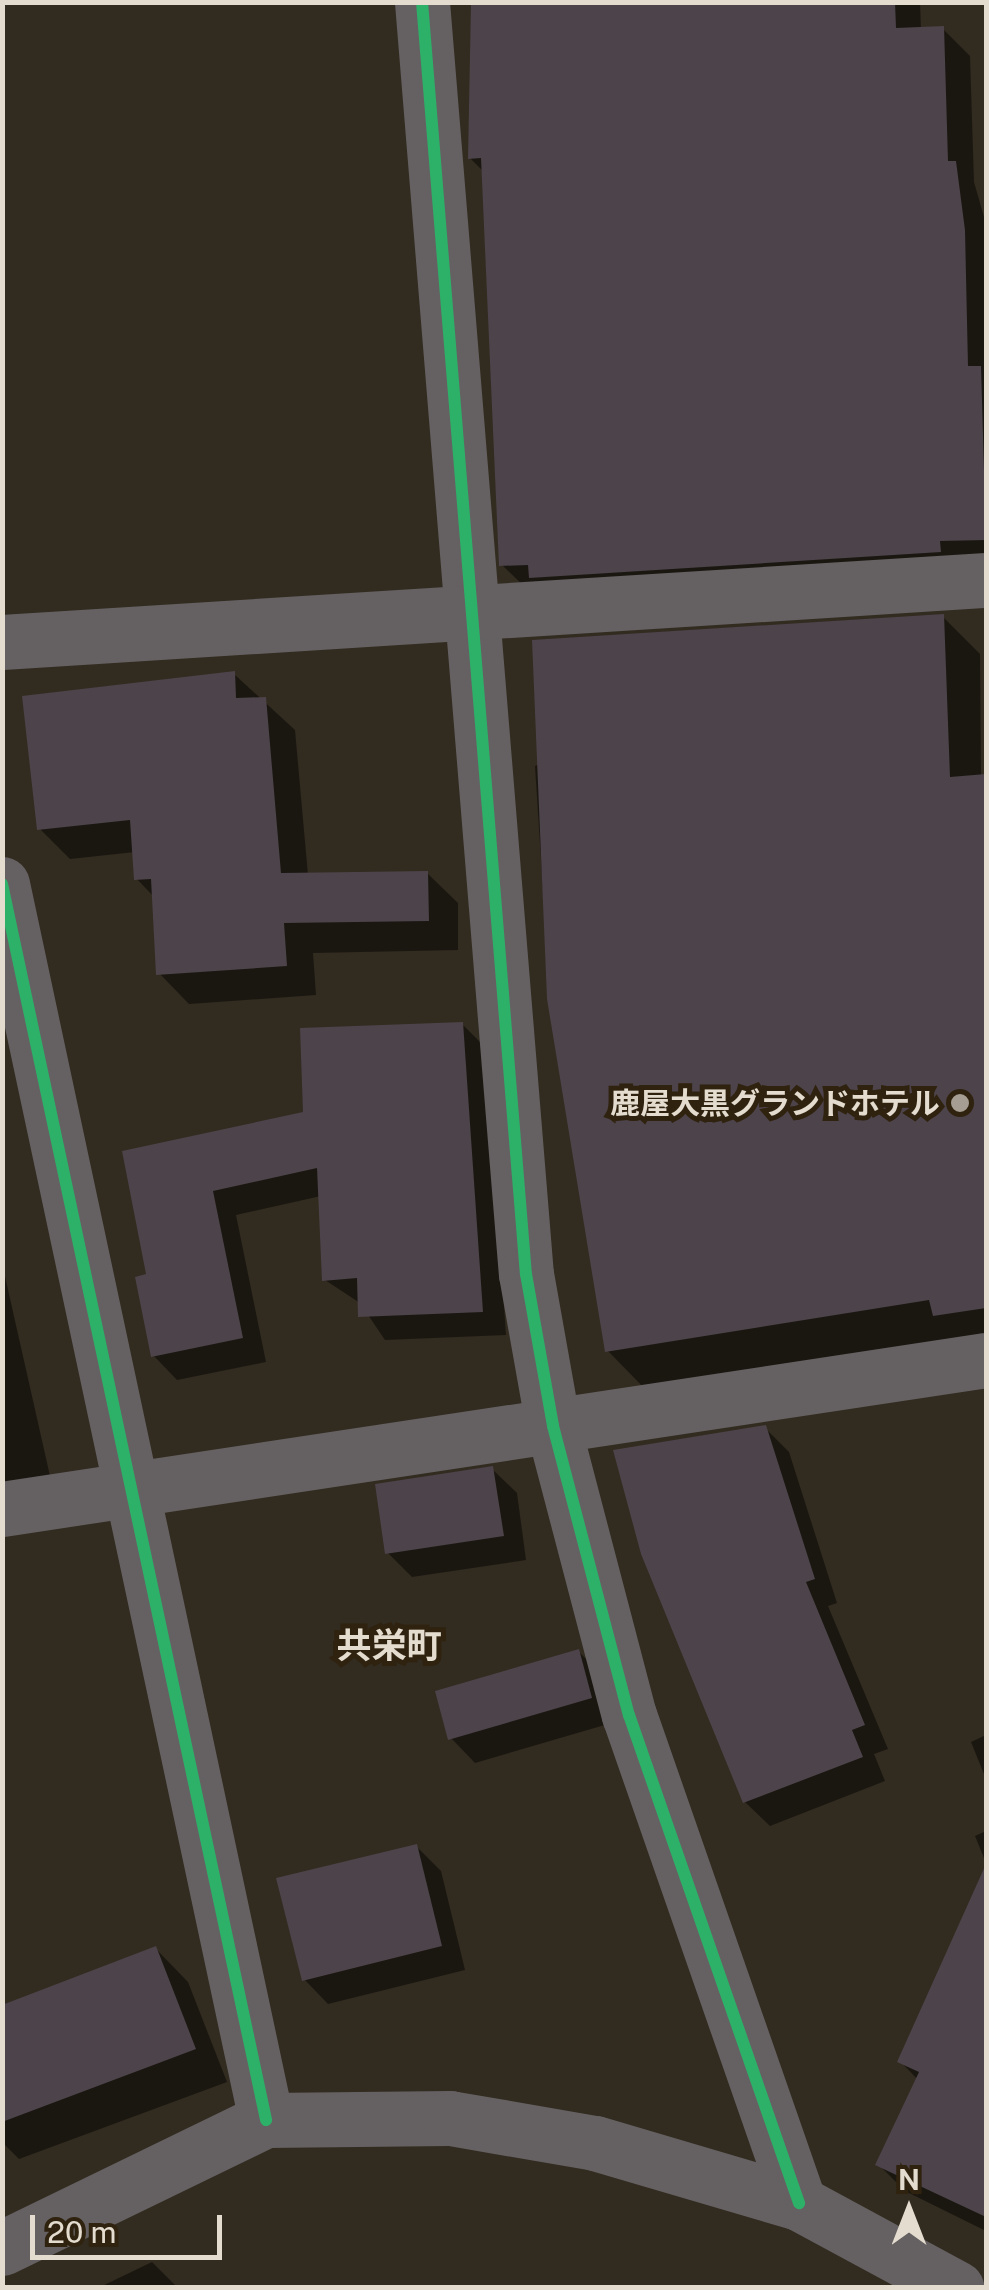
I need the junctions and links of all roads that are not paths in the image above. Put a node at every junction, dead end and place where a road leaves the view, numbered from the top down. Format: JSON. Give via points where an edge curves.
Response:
{"nodes":[{"id":1,"x":422,"y":2,"type":"edge"},
{"id":2,"x":986,"y":580,"type":"edge"},
{"id":3,"x":477,"y":615,"type":"junction"},
{"id":4,"x":2,"y":642,"type":"edge"},
{"id":5,"x":2,"y":884,"type":"edge"},
{"id":6,"x":986,"y":1360,"type":"edge"},
{"id":7,"x":553,"y":1426,"type":"junction"},
{"id":8,"x":136,"y":1492,"type":"junction"},
{"id":9,"x":2,"y":1509,"type":"edge"},
{"id":10,"x":266,"y":2120,"type":"junction"},
{"id":11,"x":799,"y":2203,"type":"junction"},
{"id":12,"x":2,"y":2248,"type":"edge"},
{"id":13,"x":956,"y":2288,"type":"edge"}],
"edges":[{"from":1,"to":3,"type":"street"},
{"from":2,"to":3,"type":"street"},
{"from":3,"to":4,"type":"street"},
{"from":3,"to":7,"type":"street","via":[[526,1274]]},
{"from":5,"to":8,"type":"street"},
{"from":6,"to":7,"type":"street"},
{"from":7,"to":8,"type":"street"},
{"from":7,"to":11,"type":"street","via":[[629,1715]]},
{"from":8,"to":9,"type":"street"},
{"from":8,"to":10,"type":"street","via":[[165,1667]]},
{"from":10,"to":11,"type":"street","via":[[450,2118],[596,2143]]},
{"from":10,"to":12,"type":"street"},
{"from":11,"to":13,"type":"street"}]}
